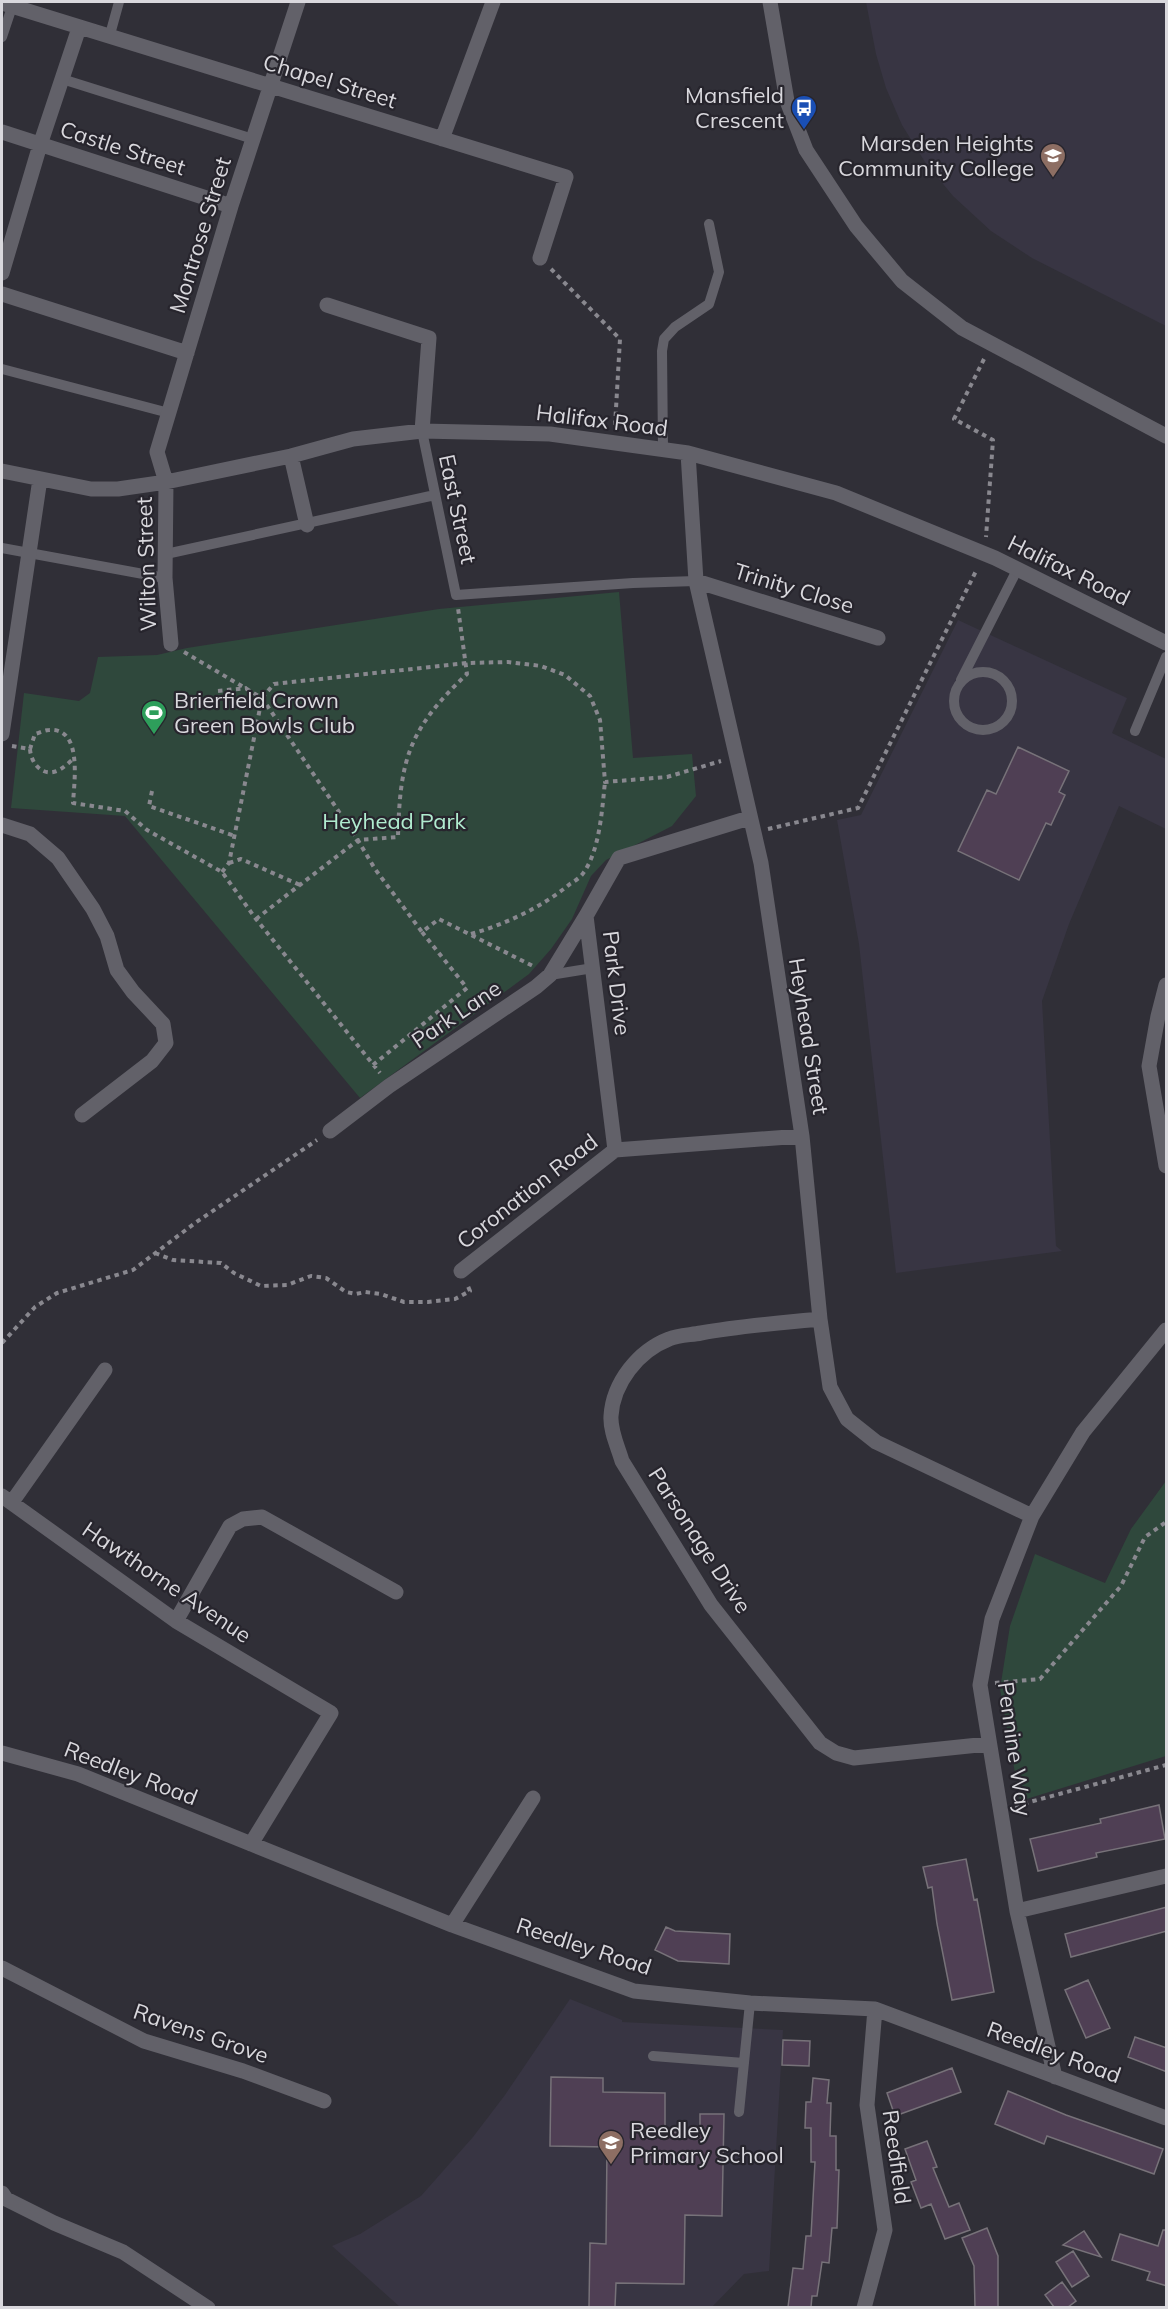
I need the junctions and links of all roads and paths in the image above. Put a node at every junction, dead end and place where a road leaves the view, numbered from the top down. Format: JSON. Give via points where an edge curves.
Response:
{"nodes":[{"id":1,"x":119,"y":2,"type":"edge"},
{"id":2,"x":298,"y":2,"type":"edge"},
{"id":3,"x":493,"y":2,"type":"edge"},
{"id":4,"x":770,"y":2,"type":"edge"},
{"id":5,"x":7,"y":5,"type":"edge"},
{"id":6,"x":79,"y":28,"type":"junction"},
{"id":7,"x":2,"y":37,"type":"edge"},
{"id":8,"x":109,"y":38,"type":"junction"},
{"id":9,"x":62,"y":79,"type":"junction"},
{"id":10,"x":270,"y":87,"type":"junction"},
{"id":11,"x":2,"y":132,"type":"edge"},
{"id":12,"x":253,"y":139,"type":"junction"},
{"id":13,"x":442,"y":139,"type":"junction"},
{"id":14,"x":40,"y":145,"type":"junction"},
{"id":15,"x":231,"y":206,"type":"junction"},
{"id":16,"x":709,"y":224,"type":"dead end"},
{"id":17,"x":540,"y":258,"type":"joint"},
{"id":18,"x":2,"y":273,"type":"edge"},
{"id":19,"x":2,"y":294,"type":"edge"},
{"id":20,"x":327,"y":305,"type":"dead end"},
{"id":21,"x":992,"y":344,"type":"junction"},
{"id":22,"x":188,"y":353,"type":"junction"},
{"id":23,"x":2,"y":369,"type":"edge"},
{"id":24,"x":169,"y":413,"type":"junction"},
{"id":25,"x":422,"y":431,"type":"junction"},
{"id":26,"x":1167,"y":436,"type":"edge"},
{"id":27,"x":614,"y":443,"type":"junction"},
{"id":28,"x":663,"y":449,"type":"junction"},
{"id":29,"x":688,"y":453,"type":"junction"},
{"id":30,"x":291,"y":456,"type":"junction"},
{"id":31,"x":2,"y":471,"type":"edge"},
{"id":32,"x":40,"y":479,"type":"junction"},
{"id":33,"x":166,"y":482,"type":"junction"},
{"id":34,"x":435,"y":495,"type":"junction"},
{"id":35,"x":306,"y":525,"type":"junction"},
{"id":36,"x":2,"y":548,"type":"edge"},
{"id":37,"x":29,"y":554,"type":"junction"},
{"id":38,"x":165,"y":554,"type":"junction"},
{"id":39,"x":985,"y":554,"type":"junction"},
{"id":40,"x":1017,"y":570,"type":"junction"},
{"id":41,"x":165,"y":578,"type":"junction"},
{"id":42,"x":696,"y":581,"type":"junction"},
{"id":43,"x":456,"y":595,"type":"junction"},
{"id":44,"x":878,"y":638,"type":"dead end"},
{"id":45,"x":1167,"y":643,"type":"edge"},
{"id":46,"x":171,"y":644,"type":"joint"},
{"id":47,"x":1167,"y":657,"type":"edge"},
{"id":48,"x":466,"y":663,"type":"junction"},
{"id":49,"x":960,"y":682,"type":"junction"},
{"id":50,"x":247,"y":688,"type":"junction"},
{"id":51,"x":218,"y":691,"type":"dead end"},
{"id":52,"x":262,"y":698,"type":"junction"},
{"id":53,"x":1135,"y":731,"type":"dead end"},
{"id":54,"x":2,"y":734,"type":"edge"},
{"id":55,"x":2,"y":745,"type":"edge"},
{"id":56,"x":30,"y":749,"type":"junction"},
{"id":57,"x":75,"y":758,"type":"junction"},
{"id":58,"x":736,"y":759,"type":"junction"},
{"id":59,"x":605,"y":782,"type":"junction"},
{"id":60,"x":152,"y":791,"type":"dead end"},
{"id":61,"x":749,"y":818,"type":"junction"},
{"id":62,"x":2,"y":825,"type":"edge"},
{"id":63,"x":753,"y":833,"type":"junction"},
{"id":64,"x":235,"y":836,"type":"junction"},
{"id":65,"x":358,"y":840,"type":"junction"},
{"id":66,"x":229,"y":863,"type":"junction"},
{"id":67,"x":222,"y":872,"type":"junction"},
{"id":68,"x":300,"y":885,"type":"junction"},
{"id":69,"x":586,"y":916,"type":"junction"},
{"id":70,"x":256,"y":919,"type":"junction"},
{"id":71,"x":423,"y":932,"type":"junction"},
{"id":72,"x":471,"y":934,"type":"junction"},
{"id":73,"x":592,"y":968,"type":"junction"},
{"id":74,"x":550,"y":975,"type":"junction"},
{"id":75,"x":1167,"y":986,"type":"edge"},
{"id":76,"x":373,"y":1065,"type":"junction"},
{"id":77,"x":389,"y":1086,"type":"junction"},
{"id":78,"x":82,"y":1115,"type":"dead end"},
{"id":79,"x":330,"y":1131,"type":"joint"},
{"id":80,"x":802,"y":1136,"type":"junction"},
{"id":81,"x":615,"y":1150,"type":"junction"},
{"id":82,"x":1167,"y":1167,"type":"edge"},
{"id":83,"x":155,"y":1252,"type":"junction"},
{"id":84,"x":461,"y":1271,"type":"joint"},
{"id":85,"x":820,"y":1319,"type":"junction"},
{"id":86,"x":1167,"y":1330,"type":"edge"},
{"id":87,"x":2,"y":1343,"type":"edge"},
{"id":88,"x":105,"y":1370,"type":"dead end"},
{"id":89,"x":7,"y":1499,"type":"edge"},
{"id":90,"x":1032,"y":1516,"type":"junction"},
{"id":91,"x":1167,"y":1522,"type":"edge"},
{"id":92,"x":396,"y":1592,"type":"dead end"},
{"id":93,"x":176,"y":1621,"type":"junction"},
{"id":94,"x":980,"y":1684,"type":"junction"},
{"id":95,"x":988,"y":1744,"type":"junction"},
{"id":96,"x":2,"y":1753,"type":"edge"},
{"id":97,"x":1167,"y":1765,"type":"edge"},
{"id":98,"x":533,"y":1798,"type":"dead end"},
{"id":99,"x":1000,"y":1810,"type":"junction"},
{"id":100,"x":251,"y":1844,"type":"junction"},
{"id":101,"x":1167,"y":1876,"type":"edge"},
{"id":102,"x":1017,"y":1911,"type":"junction"},
{"id":103,"x":452,"y":1925,"type":"junction"},
{"id":104,"x":2,"y":1968,"type":"edge"},
{"id":105,"x":750,"y":2003,"type":"junction"},
{"id":106,"x":875,"y":2009,"type":"junction"},
{"id":107,"x":653,"y":2056,"type":"dead end"},
{"id":108,"x":744,"y":2063,"type":"junction"},
{"id":109,"x":1055,"y":2077,"type":"junction"},
{"id":110,"x":324,"y":2101,"type":"dead end"},
{"id":111,"x":739,"y":2112,"type":"dead end"},
{"id":112,"x":1167,"y":2118,"type":"edge"},
{"id":113,"x":3,"y":2200,"type":"edge"},
{"id":114,"x":208,"y":2307,"type":"edge"},
{"id":115,"x":864,"y":2307,"type":"edge"}],
"edges":[{"from":1,"to":8,"type":"lane"},
{"from":2,"to":10,"type":"street","name":"Montrose Street"},
{"from":3,"to":13,"type":"street"},
{"from":4,"to":21,"type":"street","via":[[788,100],[806,150],[856,226],[902,281],[962,328]]},
{"from":5,"to":6,"type":"street","name":"Chapel Street"},
{"from":5,"to":7,"type":"lane"},
{"from":6,"to":8,"type":"street","name":"Chapel Street"},
{"from":6,"to":9,"type":"street"},
{"from":8,"to":10,"type":"street","name":"Chapel Street"},
{"from":9,"to":12,"type":"lane"},
{"from":9,"to":14,"type":"street"},
{"from":10,"to":12,"type":"street","name":"Montrose Street"},
{"from":10,"to":13,"type":"street","name":"Chapel Street"},
{"from":11,"to":14,"type":"street","name":"Castle Street"},
{"from":12,"to":15,"type":"street","name":"Montrose Street"},
{"from":13,"to":17,"type":"street","name":"Chapel Street","via":[[566,177]]},
{"from":14,"to":15,"type":"street","name":"Castle Street"},
{"from":14,"to":18,"type":"street"},
{"from":15,"to":22,"type":"street","name":"Montrose Street"},
{"from":16,"to":28,"type":"lane","via":[[719,272],[709,304],[664,339]]},
{"from":17,"to":27,"type":"path","via":[[620,339]]},
{"from":19,"to":22,"type":"street"},
{"from":20,"to":25,"type":"street","via":[[429,338]]},
{"from":21,"to":26,"type":"street"},
{"from":21,"to":39,"type":"path","via":[[954,419],[993,440]]},
{"from":22,"to":24,"type":"street","name":"Montrose Street"},
{"from":23,"to":24,"type":"lane"},
{"from":24,"to":33,"type":"street","name":"Montrose Street","via":[[156,452]]},
{"from":25,"to":27,"type":"street","name":"Halifax Road","via":[[550,434]]},
{"from":25,"to":30,"type":"street","name":"Halifax Road","via":[[353,439]]},
{"from":25,"to":34,"type":"lane","name":"East Street"},
{"from":27,"to":28,"type":"street","name":"Halifax Road"},
{"from":28,"to":29,"type":"street","name":"Halifax Road"},
{"from":29,"to":39,"type":"street","name":"Halifax Road","via":[[836,494]]},
{"from":29,"to":42,"type":"street","name":"Heyhead Street"},
{"from":30,"to":33,"type":"street","name":"Halifax Road"},
{"from":30,"to":35,"type":"street"},
{"from":31,"to":32,"type":"street","name":"Halifax Road"},
{"from":32,"to":33,"type":"street","name":"Halifax Road","via":[[91,489]]},
{"from":32,"to":37,"type":"street"},
{"from":33,"to":38,"type":"street","name":"Wilton Street"},
{"from":34,"to":35,"type":"lane"},
{"from":34,"to":43,"type":"lane","name":"East Street"},
{"from":35,"to":38,"type":"lane"},
{"from":36,"to":37,"type":"lane"},
{"from":37,"to":41,"type":"lane"},
{"from":37,"to":54,"type":"street"},
{"from":38,"to":41,"type":"street","name":"Wilton Street"},
{"from":39,"to":40,"type":"street","name":"Halifax Road"},
{"from":39,"to":63,"type":"path","via":[[858,807]]},
{"from":40,"to":45,"type":"street","name":"Halifax Road"},
{"from":40,"to":49,"type":"lane"},
{"from":41,"to":46,"type":"street","name":"Wilton Street"},
{"from":42,"to":43,"type":"lane"},
{"from":42,"to":44,"type":"street","name":"Trinity Close"},
{"from":42,"to":58,"type":"street","name":"Heyhead Street"},
{"from":43,"to":48,"type":"path"},
{"from":46,"to":50,"type":"path"},
{"from":47,"to":53,"type":"lane"},
{"from":48,"to":52,"type":"path","via":[[274,684]]},
{"from":48,"to":59,"type":"path","via":[[541,666],[565,675],[590,696],[600,720]]},
{"from":48,"to":65,"type":"path","via":[[467,674],[420,726],[405,761],[398,837]]},
{"from":49,"to":49,"type":"lane","via":[[954,698],[957,714],[969,727],[985,730],[1001,725],[1011,712],[1012,695],[1005,680],[990,672],[973,673]]},
{"from":50,"to":51,"type":"path"},
{"from":50,"to":52,"type":"path"},
{"from":52,"to":64,"type":"path"},
{"from":52,"to":65,"type":"path"},
{"from":55,"to":56,"type":"path"},
{"from":56,"to":57,"type":"path","via":[[36,767],[46,771],[59,770]]},
{"from":56,"to":57,"type":"path","via":[[35,734],[49,729],[60,732],[71,743]]},
{"from":57,"to":67,"type":"path","via":[[73,803],[125,811],[147,830]]},
{"from":58,"to":59,"type":"path","via":[[667,777]]},
{"from":58,"to":61,"type":"street","name":"Heyhead Street"},
{"from":59,"to":72,"type":"path","via":[[601,819],[584,873],[530,910]]},
{"from":60,"to":64,"type":"path","via":[[149,806]]},
{"from":61,"to":63,"type":"street","name":"Heyhead Street"},
{"from":61,"to":69,"type":"street","name":"Park Drive","via":[[619,858]]},
{"from":62,"to":78,"type":"street","via":[[30,834],[58,858],[93,909],[107,936],[117,970],[163,1024],[166,1043],[152,1061]]},
{"from":63,"to":80,"type":"street","name":"Heyhead Street","via":[[761,863]]},
{"from":64,"to":66,"type":"path"},
{"from":65,"to":68,"type":"path"},
{"from":65,"to":71,"type":"path"},
{"from":66,"to":67,"type":"path"},
{"from":66,"to":68,"type":"path","via":[[241,859]]},
{"from":67,"to":70,"type":"path"},
{"from":68,"to":70,"type":"path"},
{"from":69,"to":73,"type":"street","name":"Park Drive"},
{"from":69,"to":74,"type":"street","name":"Park Lane"},
{"from":70,"to":76,"type":"path"},
{"from":71,"to":72,"type":"path","via":[[439,920]]},
{"from":71,"to":76,"type":"path","via":[[467,988]]},
{"from":72,"to":74,"type":"path"},
{"from":73,"to":74,"type":"lane"},
{"from":73,"to":81,"type":"street","name":"Park Drive"},
{"from":74,"to":77,"type":"street","name":"Park Lane"},
{"from":75,"to":82,"type":"street","via":[[1149,1066]]},
{"from":76,"to":77,"type":"path"},
{"from":77,"to":79,"type":"street","name":"Park Lane"},
{"from":79,"to":83,"type":"path"},
{"from":80,"to":81,"type":"street","name":"Coronation Road"},
{"from":80,"to":85,"type":"street","name":"Heyhead Street"},
{"from":81,"to":84,"type":"street","name":"Coronation Road"},
{"from":83,"to":84,"type":"path","via":[[173,1260],[221,1263],[261,1286],[281,1286],[311,1276],[326,1278],[346,1292],[381,1294],[404,1302],[455,1299],[470,1290]]},
{"from":83,"to":87,"type":"path","via":[[133,1270],[57,1293],[35,1307]]},
{"from":85,"to":90,"type":"street","name":"Heyhead Street","via":[[830,1387],[847,1419],[876,1442]]},
{"from":85,"to":95,"type":"street","name":"Parsonage Drive","via":[[669,1339],[641,1356],[620,1382],[614,1398],[611,1418],[622,1461],[711,1605],[819,1743],[854,1758]]},
{"from":86,"to":90,"type":"street","name":"Pennine Way","via":[[1083,1432]]},
{"from":88,"to":89,"type":"street"},
{"from":89,"to":93,"type":"street","name":"Hawthorne Avenue"},
{"from":90,"to":94,"type":"street","name":"Pennine Way","via":[[992,1619]]},
{"from":91,"to":94,"type":"path","via":[[1145,1537],[1121,1586],[1040,1679]]},
{"from":92,"to":93,"type":"street","via":[[262,1517],[243,1519],[230,1526]]},
{"from":93,"to":100,"type":"street","name":"Hawthorne Avenue","via":[[330,1713]]},
{"from":94,"to":95,"type":"street","name":"Pennine Way"},
{"from":95,"to":99,"type":"street","name":"Pennine Way"},
{"from":96,"to":100,"type":"street","name":"Reedley Road","via":[[78,1774]]},
{"from":97,"to":99,"type":"path"},
{"from":98,"to":103,"type":"street"},
{"from":99,"to":102,"type":"street","name":"Pennine Way"},
{"from":100,"to":103,"type":"street","name":"Reedley Road"},
{"from":101,"to":102,"type":"street"},
{"from":102,"to":109,"type":"street","name":"Pennine Way"},
{"from":103,"to":105,"type":"street","name":"Reedley Road","via":[[634,1991]]},
{"from":104,"to":110,"type":"street","name":"Ravens Grove","via":[[144,2041]]},
{"from":105,"to":106,"type":"street","name":"Reedley Road"},
{"from":105,"to":108,"type":"lane"},
{"from":106,"to":109,"type":"street","name":"Reedley Road"},
{"from":106,"to":115,"type":"street","name":"Reedfield","via":[[867,2104],[885,2230]]},
{"from":107,"to":108,"type":"lane"},
{"from":108,"to":111,"type":"lane"},
{"from":109,"to":112,"type":"street","name":"Reedley Road"},
{"from":113,"to":114,"type":"street","via":[[123,2252]]}]}
